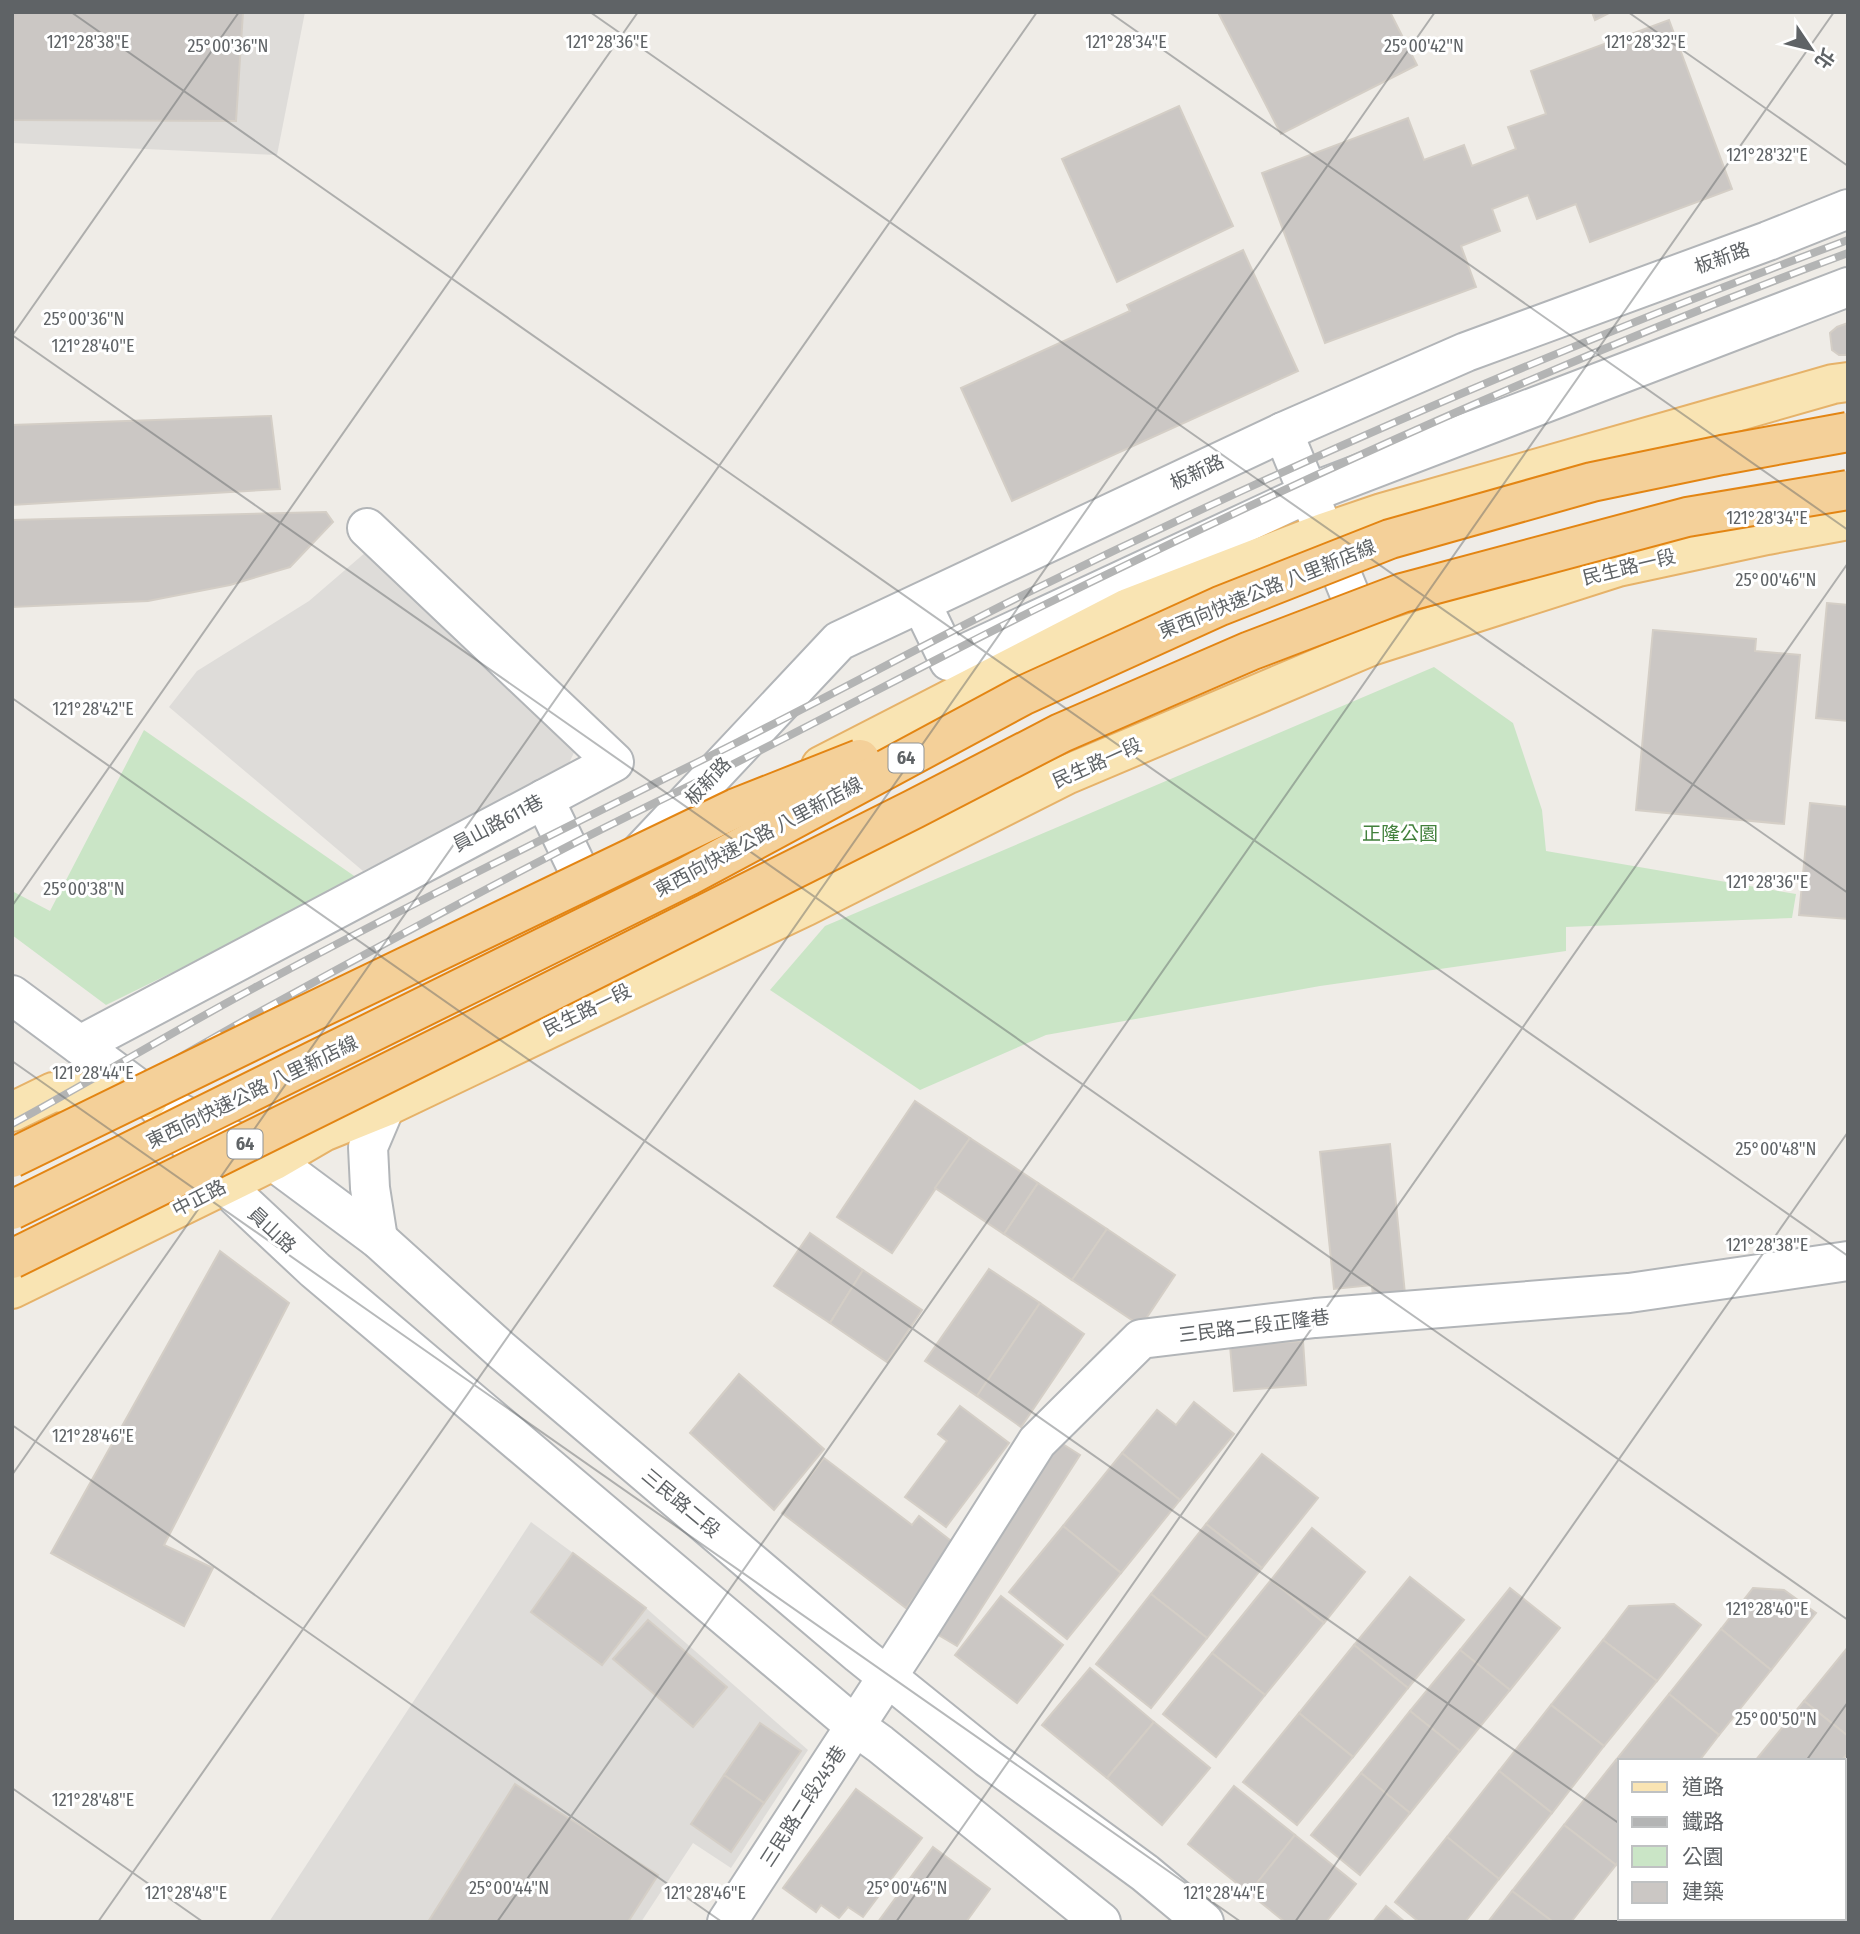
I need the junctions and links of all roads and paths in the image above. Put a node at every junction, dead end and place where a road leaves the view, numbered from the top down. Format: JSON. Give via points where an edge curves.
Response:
{"nodes":[{"id":1,"x":1848,"y":209,"type":"edge"},
{"id":2,"x":1848,"y":287,"type":"edge"},
{"id":3,"x":1848,"y":382,"type":"edge"},
{"id":4,"x":1283,"y":432,"type":"junction"},
{"id":5,"x":1848,"y":432,"type":"edge"},
{"id":6,"x":1848,"y":490,"type":"edge"},
{"id":7,"x":1307,"y":494,"type":"junction"},
{"id":8,"x":1848,"y":520,"type":"edge"},
{"id":9,"x":367,"y":528,"type":"dead end"},
{"id":10,"x":1323,"y":533,"type":"junction"},
{"id":11,"x":921,"y":603,"type":"junction"},
{"id":12,"x":1371,"y":646,"type":"junction"},
{"id":13,"x":1022,"y":696,"type":"junction"},
{"id":14,"x":544,"y":799,"type":"junction"},
{"id":15,"x":630,"y":864,"type":"junction"},
{"id":16,"x":586,"y":886,"type":"junction"},
{"id":17,"x":12,"y":995,"type":"edge"},
{"id":18,"x":80,"y":1045,"type":"junction"},
{"id":19,"x":151,"y":1098,"type":"junction"},
{"id":20,"x":385,"y":1107,"type":"junction"},
{"id":21,"x":12,"y":1112,"type":"edge"},
{"id":22,"x":12,"y":1158,"type":"edge"},
{"id":23,"x":273,"y":1161,"type":"junction"},
{"id":24,"x":224,"y":1185,"type":"junction"},
{"id":25,"x":12,"y":1210,"type":"edge"},
{"id":26,"x":12,"y":1218,"type":"edge"},
{"id":27,"x":378,"y":1239,"type":"junction"},
{"id":28,"x":12,"y":1259,"type":"edge"},
{"id":29,"x":1848,"y":1261,"type":"edge"},
{"id":30,"x":12,"y":1289,"type":"edge"},
{"id":31,"x":887,"y":1677,"type":"junction"},
{"id":32,"x":855,"y":1726,"type":"junction"},
{"id":33,"x":727,"y":1922,"type":"edge"},
{"id":34,"x":1101,"y":1922,"type":"edge"},
{"id":35,"x":1203,"y":1922,"type":"edge"}],
"edges":[{"from":1,"to":4,"type":"street","name":"板新路","via":[[1466,352]]},
{"from":2,"to":7,"type":"street"},
{"from":3,"to":10,"type":"main road"},
{"from":4,"to":7,"type":"street"},
{"from":4,"to":11,"type":"street","name":"板新路"},
{"from":5,"to":13,"type":"highway","name":"東西向快速公路 八里新店線","number":"64","bridge":true,"via":[[1592,482],[1390,539],[1220,606]]},
{"from":6,"to":28,"type":"highway","number":"64","bridge":true,"via":[[1686,517],[1427,586],[1250,651],[1060,733]]},
{"from":7,"to":10,"type":"street"},
{"from":7,"to":11,"type":"street","via":[[949,661]]},
{"from":8,"to":12,"type":"main road","name":"民生路一段","via":[[1618,567]]},
{"from":9,"to":14,"type":"street","name":"員山路611巷","via":[[614,762]]},
{"from":10,"to":12,"type":"street"},
{"from":10,"to":15,"type":"main road","via":[[1128,608]]},
{"from":11,"to":15,"type":"street","name":"板新路","via":[[839,641]]},
{"from":12,"to":20,"type":"main road","name":"民生路一段","via":[[1066,775],[806,906]]},
{"from":13,"to":22,"type":"highway","bridge":true,"via":[[736,808]]},
{"from":13,"to":25,"type":"highway","name":"東西向快速公路 八里新店線","number":"64","bridge":true,"via":[[688,876]]},
{"from":14,"to":16,"type":"street"},
{"from":14,"to":18,"type":"street","name":"員山路611巷"},
{"from":15,"to":16,"type":"main road"},
{"from":16,"to":19,"type":"main road"},
{"from":17,"to":18,"type":"street","name":"員山路"},
{"from":18,"to":19,"type":"street","name":"員山路"},
{"from":19,"to":21,"type":"main road","via":[[53,1092]]},
{"from":19,"to":23,"type":"street","name":"三民路二段"},
{"from":19,"to":24,"type":"street","name":"員山路"},
{"from":19,"to":26,"type":"main road","via":[[110,1170]]},
{"from":20,"to":23,"type":"main road","name":"中正路","via":[[323,1132]]},
{"from":20,"to":27,"type":"street","via":[[368,1147]]},
{"from":23,"to":24,"type":"main road","name":"中正路"},
{"from":23,"to":27,"type":"street","name":"三民路二段"},
{"from":24,"to":30,"type":"main road","name":"中正路"},
{"from":24,"to":32,"type":"street","name":"員山路","via":[[315,1269]]},
{"from":27,"to":31,"type":"street","name":"三民路二段","via":[[501,1350]]},
{"from":29,"to":31,"type":"street","name":"三民路二段正隆巷","via":[[1629,1293],[1315,1318],[1141,1339],[1037,1442]]},
{"from":31,"to":32,"type":"street","name":"三民路二段正隆巷"},
{"from":31,"to":35,"type":"street","name":"三民路二段","via":[[988,1758],[1146,1873]]},
{"from":32,"to":33,"type":"street","name":"三民路二段245巷"},
{"from":32,"to":34,"type":"street"}]}
